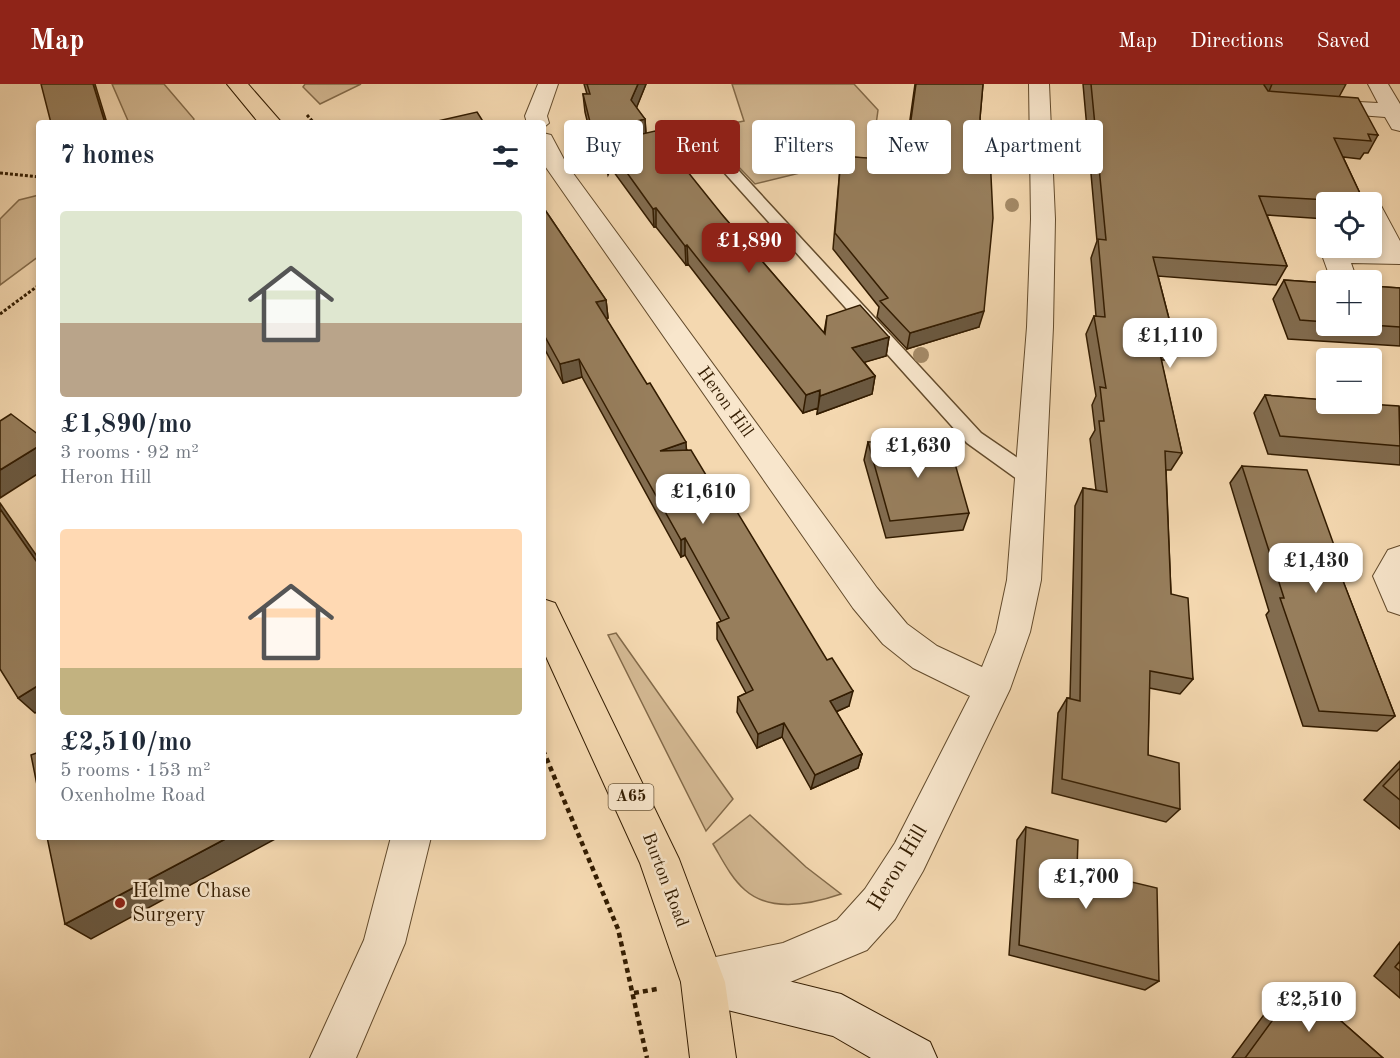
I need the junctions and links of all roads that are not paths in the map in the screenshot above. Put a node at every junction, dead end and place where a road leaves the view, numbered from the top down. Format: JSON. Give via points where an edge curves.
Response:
{"nodes":[{"id":1,"x":237,"y":84,"type":"edge"},
{"id":2,"x":548,"y":84,"type":"edge"},
{"id":3,"x":1038,"y":84,"type":"edge"},
{"id":4,"x":1378,"y":84,"type":"edge"},
{"id":5,"x":1302,"y":105,"type":"edge"},
{"id":6,"x":1397,"y":118,"type":"edge"},
{"id":7,"x":268,"y":120,"type":"edge"},
{"id":8,"x":537,"y":120,"type":"edge"},
{"id":9,"x":547,"y":158,"type":"edge"},
{"id":10,"x":1382,"y":228,"type":"edge"},
{"id":11,"x":1397,"y":256,"type":"edge"},
{"id":12,"x":1340,"y":270,"type":"edge"},
{"id":13,"x":1031,"y":478,"type":"junction"},
{"id":14,"x":1400,"y":559,"type":"edge"},
{"id":15,"x":1400,"y":601,"type":"edge"},
{"id":16,"x":546,"y":621,"type":"edge"},
{"id":17,"x":992,"y":689,"type":"junction"},
{"id":18,"x":410,"y":840,"type":"edge"},
{"id":19,"x":703,"y":982,"type":"junction"},
{"id":20,"x":333,"y":1058,"type":"edge"},
{"id":21,"x":713,"y":1058,"type":"edge"},
{"id":22,"x":914,"y":1058,"type":"edge"}],
"edges":[{"from":1,"to":7,"type":"main road"},
{"from":2,"to":8,"type":"street"},
{"from":3,"to":13,"type":"street","name":"Heron Hill","via":[[1043,219]]},
{"from":4,"to":6,"type":"street"},
{"from":5,"to":6,"type":"street"},
{"from":9,"to":13,"type":"lane","via":[[676,137],[703,143],[974,438]]},
{"from":9,"to":17,"type":"street","name":"Heron Hill","via":[[895,634],[925,657]]},
{"from":10,"to":11,"type":"street"},
{"from":11,"to":12,"type":"street","via":[[1335,255]]},
{"from":13,"to":17,"type":"street","name":"Heron Hill","via":[[1024,580],[1013,632]]},
{"from":14,"to":15,"type":"street","via":[[1390,576]]},
{"from":16,"to":19,"type":"main road","name":"Burton Road","number":"A65","via":[[659,859]]},
{"from":17,"to":19,"type":"street","name":"Heron Hill","via":[[909,857],[880,904],[852,935],[783,964]]},
{"from":18,"to":20,"type":"street","via":[[384,943]]},
{"from":19,"to":21,"type":"main road","name":"Burton Road","number":"A65"},
{"from":19,"to":22,"type":"street","via":[[841,1016]]}]}
